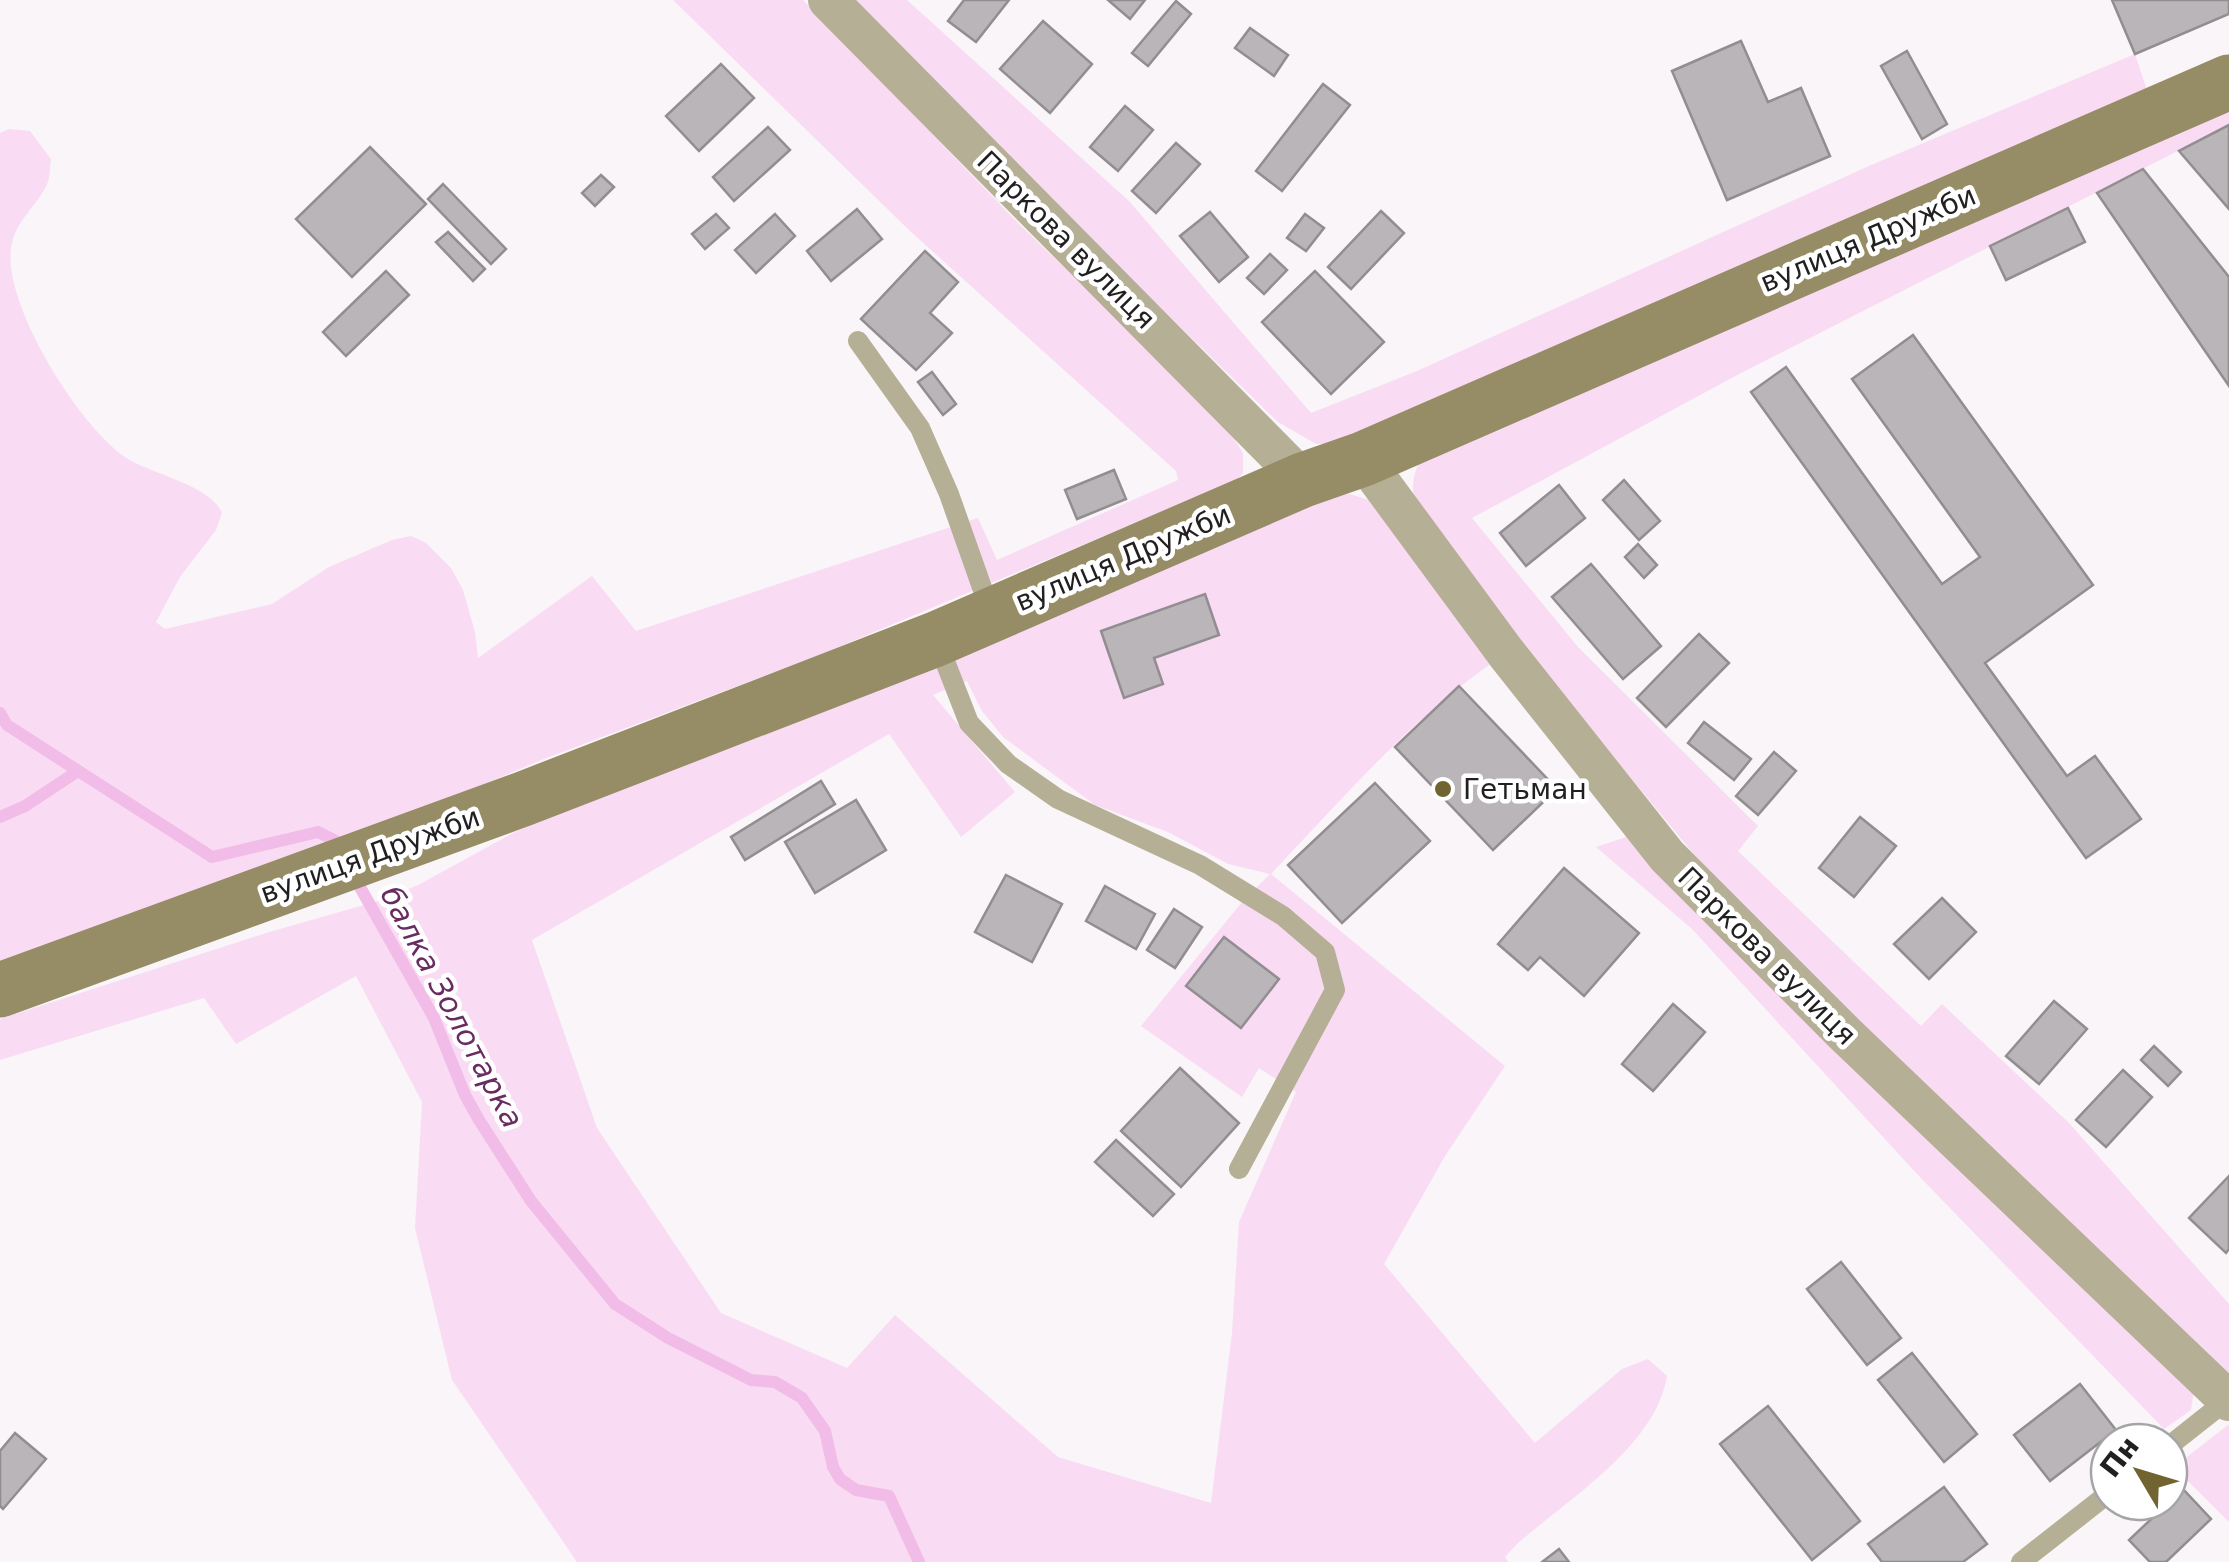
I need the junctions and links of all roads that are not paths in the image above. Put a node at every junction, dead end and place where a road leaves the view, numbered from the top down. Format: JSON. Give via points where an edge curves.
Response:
{"nodes":[{"id":1,"x":828,"y":0,"type":"edge"},
{"id":2,"x":2229,"y":82,"type":"edge"},
{"id":3,"x":858,"y":341,"type":"dead end"},
{"id":4,"x":1363,"y":458,"type":"junction"},
{"id":5,"x":1303,"y":480,"type":"junction"},
{"id":6,"x":992,"y":614,"type":"junction"},
{"id":7,"x":936,"y":639,"type":"junction"},
{"id":8,"x":0,"y":990,"type":"edge"},
{"id":9,"x":1240,"y":1169,"type":"dead end"},
{"id":10,"x":2228,"y":1401,"type":"edge"},
{"id":11,"x":2189,"y":1431,"type":"edge"},
{"id":12,"x":2089,"y":1509,"type":"edge"},
{"id":13,"x":2022,"y":1562,"type":"edge"}],
"edges":[{"from":1,"to":5,"type":"street","name":"Паркова вулиця"},
{"from":2,"to":4,"type":"street","name":"вулиця Дружби"},
{"from":3,"to":6,"type":"lane","via":[[920,428]]},
{"from":4,"to":5,"type":"street","name":"вулиця Дружби"},
{"from":4,"to":10,"type":"street","name":"Паркова вулиця","via":[[1666,856]]},
{"from":5,"to":6,"type":"street","name":"вулиця Дружби"},
{"from":6,"to":7,"type":"street","name":"вулиця Дружби"},
{"from":7,"to":8,"type":"street","name":"вулиця Дружби"},
{"from":7,"to":9,"type":"lane","via":[[968,722],[1008,764],[1058,799],[1200,865],[1283,916],[1325,952],[1335,990]]},
{"from":10,"to":11,"type":"lane"},
{"from":12,"to":13,"type":"lane"}]}
